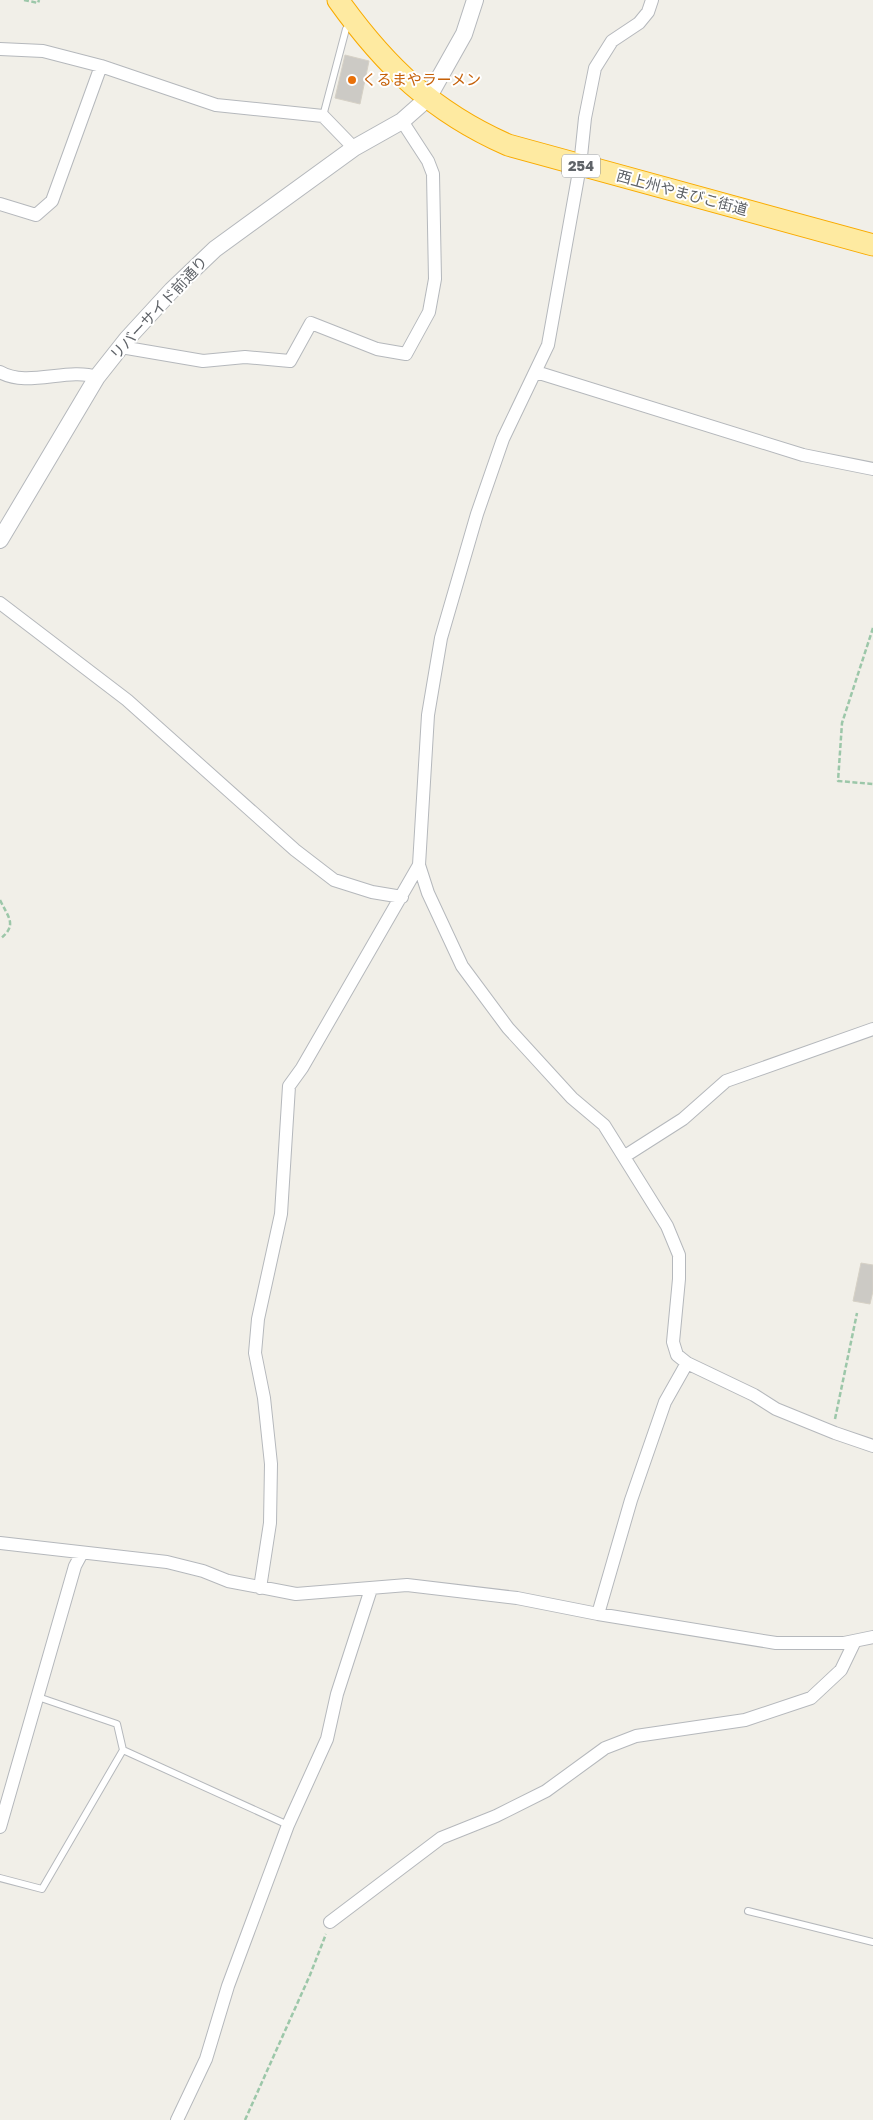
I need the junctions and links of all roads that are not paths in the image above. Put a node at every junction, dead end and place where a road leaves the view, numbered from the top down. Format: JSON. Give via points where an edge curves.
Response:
{"nodes":[{"id":1,"x":338,"y":0,"type":"edge"},
{"id":2,"x":475,"y":0,"type":"edge"},
{"id":3,"x":652,"y":0,"type":"edge"},
{"id":4,"x":354,"y":22,"type":"junction"},
{"id":5,"x":0,"y":49,"type":"edge"},
{"id":6,"x":101,"y":66,"type":"junction"},
{"id":7,"x":428,"y":98,"type":"junction"},
{"id":8,"x":324,"y":116,"type":"junction"},
{"id":9,"x":402,"y":121,"type":"junction"},
{"id":10,"x":354,"y":148,"type":"junction"},
{"id":11,"x":580,"y":166,"type":"junction"},
{"id":12,"x":0,"y":204,"type":"edge"},
{"id":13,"x":873,"y":245,"type":"edge"},
{"id":14,"x":121,"y":347,"type":"junction"},
{"id":15,"x":0,"y":372,"type":"edge"},
{"id":16,"x":536,"y":372,"type":"junction"},
{"id":17,"x":97,"y":377,"type":"junction"},
{"id":18,"x":873,"y":469,"type":"edge"},
{"id":19,"x":0,"y":540,"type":"edge"},
{"id":20,"x":0,"y":603,"type":"edge"},
{"id":21,"x":419,"y":865,"type":"junction"},
{"id":22,"x":402,"y":897,"type":"junction"},
{"id":23,"x":873,"y":1029,"type":"edge"},
{"id":24,"x":625,"y":1156,"type":"junction"},
{"id":25,"x":687,"y":1363,"type":"junction"},
{"id":26,"x":873,"y":1446,"type":"edge"},
{"id":27,"x":0,"y":1543,"type":"edge"},
{"id":28,"x":82,"y":1553,"type":"junction"},
{"id":29,"x":260,"y":1588,"type":"junction"},
{"id":30,"x":371,"y":1589,"type":"junction"},
{"id":31,"x":598,"y":1614,"type":"junction"},
{"id":32,"x":873,"y":1637,"type":"edge"},
{"id":33,"x":855,"y":1641,"type":"junction"},
{"id":34,"x":38,"y":1697,"type":"junction"},
{"id":35,"x":123,"y":1750,"type":"junction"},
{"id":36,"x":288,"y":1824,"type":"junction"},
{"id":37,"x":0,"y":1827,"type":"edge"},
{"id":38,"x":0,"y":1878,"type":"edge"},
{"id":39,"x":748,"y":1911,"type":"dead end"},
{"id":40,"x":330,"y":1922,"type":"road end"},
{"id":41,"x":873,"y":1942,"type":"edge"},
{"id":42,"x":177,"y":2120,"type":"edge"}],
"edges":[{"from":1,"to":4,"type":"highway","name":"西上州やまびこ街道","number":"254"},
{"from":2,"to":7,"type":"street","name":"リバーサイド前通り","via":[[464,34]]},
{"from":3,"to":11,"type":"street","via":[[639,23],[612,41],[595,68]]},
{"from":4,"to":7,"type":"highway","name":"西上州やまびこ街道","number":"254","via":[[395,70]]},
{"from":4,"to":8,"type":"lane","via":[[346,29]]},
{"from":5,"to":6,"type":"street","via":[[43,50]]},
{"from":6,"to":8,"type":"street","via":[[216,105]]},
{"from":6,"to":12,"type":"street","via":[[52,201],[36,215]]},
{"from":7,"to":9,"type":"street","name":"リバーサイド前通り"},
{"from":7,"to":11,"type":"highway","name":"西上州やまびこ街道","number":"254","via":[[473,130],[508,145]]},
{"from":8,"to":10,"type":"street"},
{"from":9,"to":10,"type":"street","name":"リバーサイド前通り"},
{"from":9,"to":14,"type":"street","via":[[433,174],[435,279],[429,312],[406,354],[377,349],[310,323],[290,361],[245,357],[203,361]]},
{"from":10,"to":14,"type":"street","name":"リバーサイド前通り","via":[[214,249]]},
{"from":11,"to":13,"type":"highway","name":"西上州やまびこ街道","number":"254"},
{"from":11,"to":16,"type":"street","via":[[548,345]]},
{"from":14,"to":17,"type":"street","name":"リバーサイド前通り"},
{"from":15,"to":17,"type":"street","via":[[24,377],[86,373]]},
{"from":16,"to":18,"type":"street","via":[[803,455]]},
{"from":16,"to":21,"type":"street","via":[[500,449],[477,514],[441,638],[428,715]]},
{"from":17,"to":19,"type":"street","name":"リバーサイド前通り"},
{"from":20,"to":22,"type":"street","via":[[127,700],[295,850],[334,880]]},
{"from":21,"to":22,"type":"street"},
{"from":21,"to":24,"type":"street","via":[[428,893],[462,966],[508,1028],[572,1098],[604,1125]]},
{"from":22,"to":29,"type":"street","via":[[289,1086],[281,1214],[258,1318],[255,1353],[271,1464],[270,1523]]},
{"from":23,"to":24,"type":"street","via":[[726,1082],[683,1119]]},
{"from":24,"to":25,"type":"street","via":[[667,1226],[679,1255],[673,1342],[677,1355]]},
{"from":25,"to":26,"type":"street","via":[[776,1409]]},
{"from":25,"to":31,"type":"street","via":[[665,1402],[631,1500]]},
{"from":27,"to":28,"type":"street"},
{"from":28,"to":29,"type":"street","via":[[167,1562]]},
{"from":28,"to":34,"type":"street","via":[[75,1566]]},
{"from":29,"to":30,"type":"street","via":[[296,1594]]},
{"from":30,"to":31,"type":"street","via":[[407,1585],[517,1598]]},
{"from":30,"to":36,"type":"street","via":[[337,1694],[327,1739]]},
{"from":31,"to":33,"type":"street","via":[[776,1643]]},
{"from":32,"to":33,"type":"street"},
{"from":33,"to":40,"type":"street","via":[[841,1670],[811,1698],[745,1720],[636,1736],[605,1748],[546,1791],[441,1838]]},
{"from":34,"to":35,"type":"lane","via":[[117,1724]]},
{"from":34,"to":37,"type":"street"},
{"from":35,"to":36,"type":"lane"},
{"from":35,"to":38,"type":"lane","via":[[42,1889]]},
{"from":36,"to":42,"type":"street","via":[[228,1986],[206,2059]]},
{"from":39,"to":41,"type":"lane"}]}
